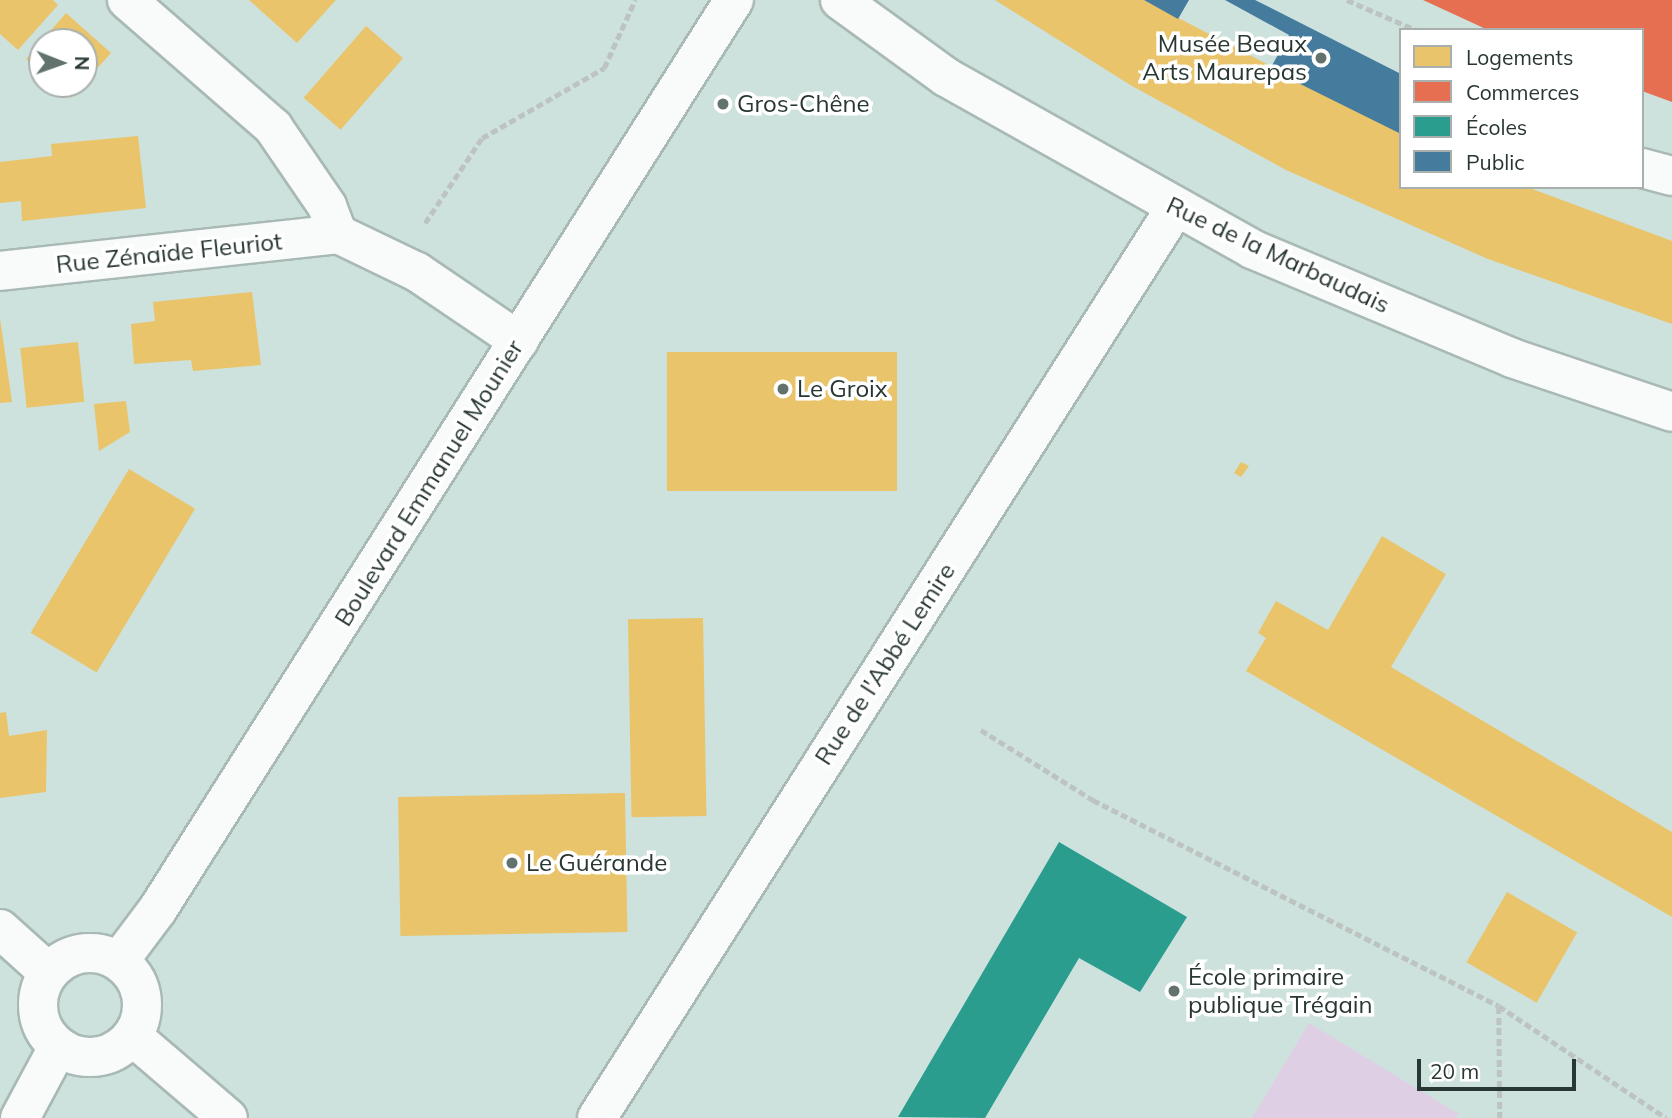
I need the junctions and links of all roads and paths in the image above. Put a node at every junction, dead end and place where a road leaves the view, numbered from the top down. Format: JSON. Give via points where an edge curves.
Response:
{"nodes":[{"id":1,"x":127,"y":0,"type":"edge"},
{"id":2,"x":635,"y":0,"type":"edge"},
{"id":3,"x":734,"y":0,"type":"edge"},
{"id":4,"x":839,"y":0,"type":"edge"},
{"id":5,"x":1348,"y":0,"type":"edge"},
{"id":6,"x":1411,"y":28,"type":"edge"},
{"id":7,"x":1644,"y":169,"type":"edge"},
{"id":8,"x":1672,"y":176,"type":"edge"},
{"id":9,"x":1174,"y":209,"type":"junction"},
{"id":10,"x":338,"y":234,"type":"junction"},
{"id":11,"x":398,"y":263,"type":"junction"},
{"id":12,"x":0,"y":271,"type":"edge"},
{"id":13,"x":519,"y":341,"type":"junction"},
{"id":14,"x":1672,"y":412,"type":"edge"},
{"id":15,"x":981,"y":730,"type":"dead end"},
{"id":16,"x":0,"y":929,"type":"edge"},
{"id":17,"x":119,"y":961,"type":"junction"},
{"id":18,"x":48,"y":972,"type":"junction"},
{"id":19,"x":1499,"y":1006,"type":"junction"},
{"id":20,"x":131,"y":1037,"type":"junction"},
{"id":21,"x":58,"y":1047,"type":"junction"},
{"id":22,"x":20,"y":1118,"type":"edge"},
{"id":23,"x":228,"y":1118,"type":"edge"},
{"id":24,"x":597,"y":1118,"type":"edge"},
{"id":25,"x":1500,"y":1118,"type":"edge"},
{"id":26,"x":1667,"y":1118,"type":"edge"}],
"edges":[{"from":1,"to":10,"type":"street","via":[[273,127],[327,206]]},
{"from":2,"to":11,"type":"path","via":[[604,68],[482,138]]},
{"from":3,"to":13,"type":"street","name":"Boulevard Emmanuel Mounier"},
{"from":4,"to":9,"type":"street","name":"Rue de la Marbaudais","via":[[946,77]]},
{"from":5,"to":6,"type":"path"},
{"from":7,"to":8,"type":"street"},
{"from":9,"to":14,"type":"street","name":"Rue de la Marbaudais","via":[[1513,358]]},
{"from":9,"to":24,"type":"street","name":"Rue de l'Abbé Lemire"},
{"from":10,"to":11,"type":"street"},
{"from":10,"to":12,"type":"street","name":"Rue Zénaïde Fleuriot"},
{"from":11,"to":13,"type":"street"},
{"from":13,"to":17,"type":"street","name":"Boulevard Emmanuel Mounier"},
{"from":15,"to":19,"type":"path","via":[[1093,800]]},
{"from":16,"to":18,"type":"street"},
{"from":17,"to":18,"type":"street","via":[[85,953]]},
{"from":17,"to":20,"type":"street","via":[[131,973],[142,1005]]},
{"from":18,"to":21,"type":"street","via":[[38,1012]]},
{"from":19,"to":25,"type":"path"},
{"from":19,"to":26,"type":"path"},
{"from":20,"to":21,"type":"street","via":[[120,1048],[89,1058]]},
{"from":20,"to":23,"type":"street"},
{"from":21,"to":22,"type":"street"}]}
